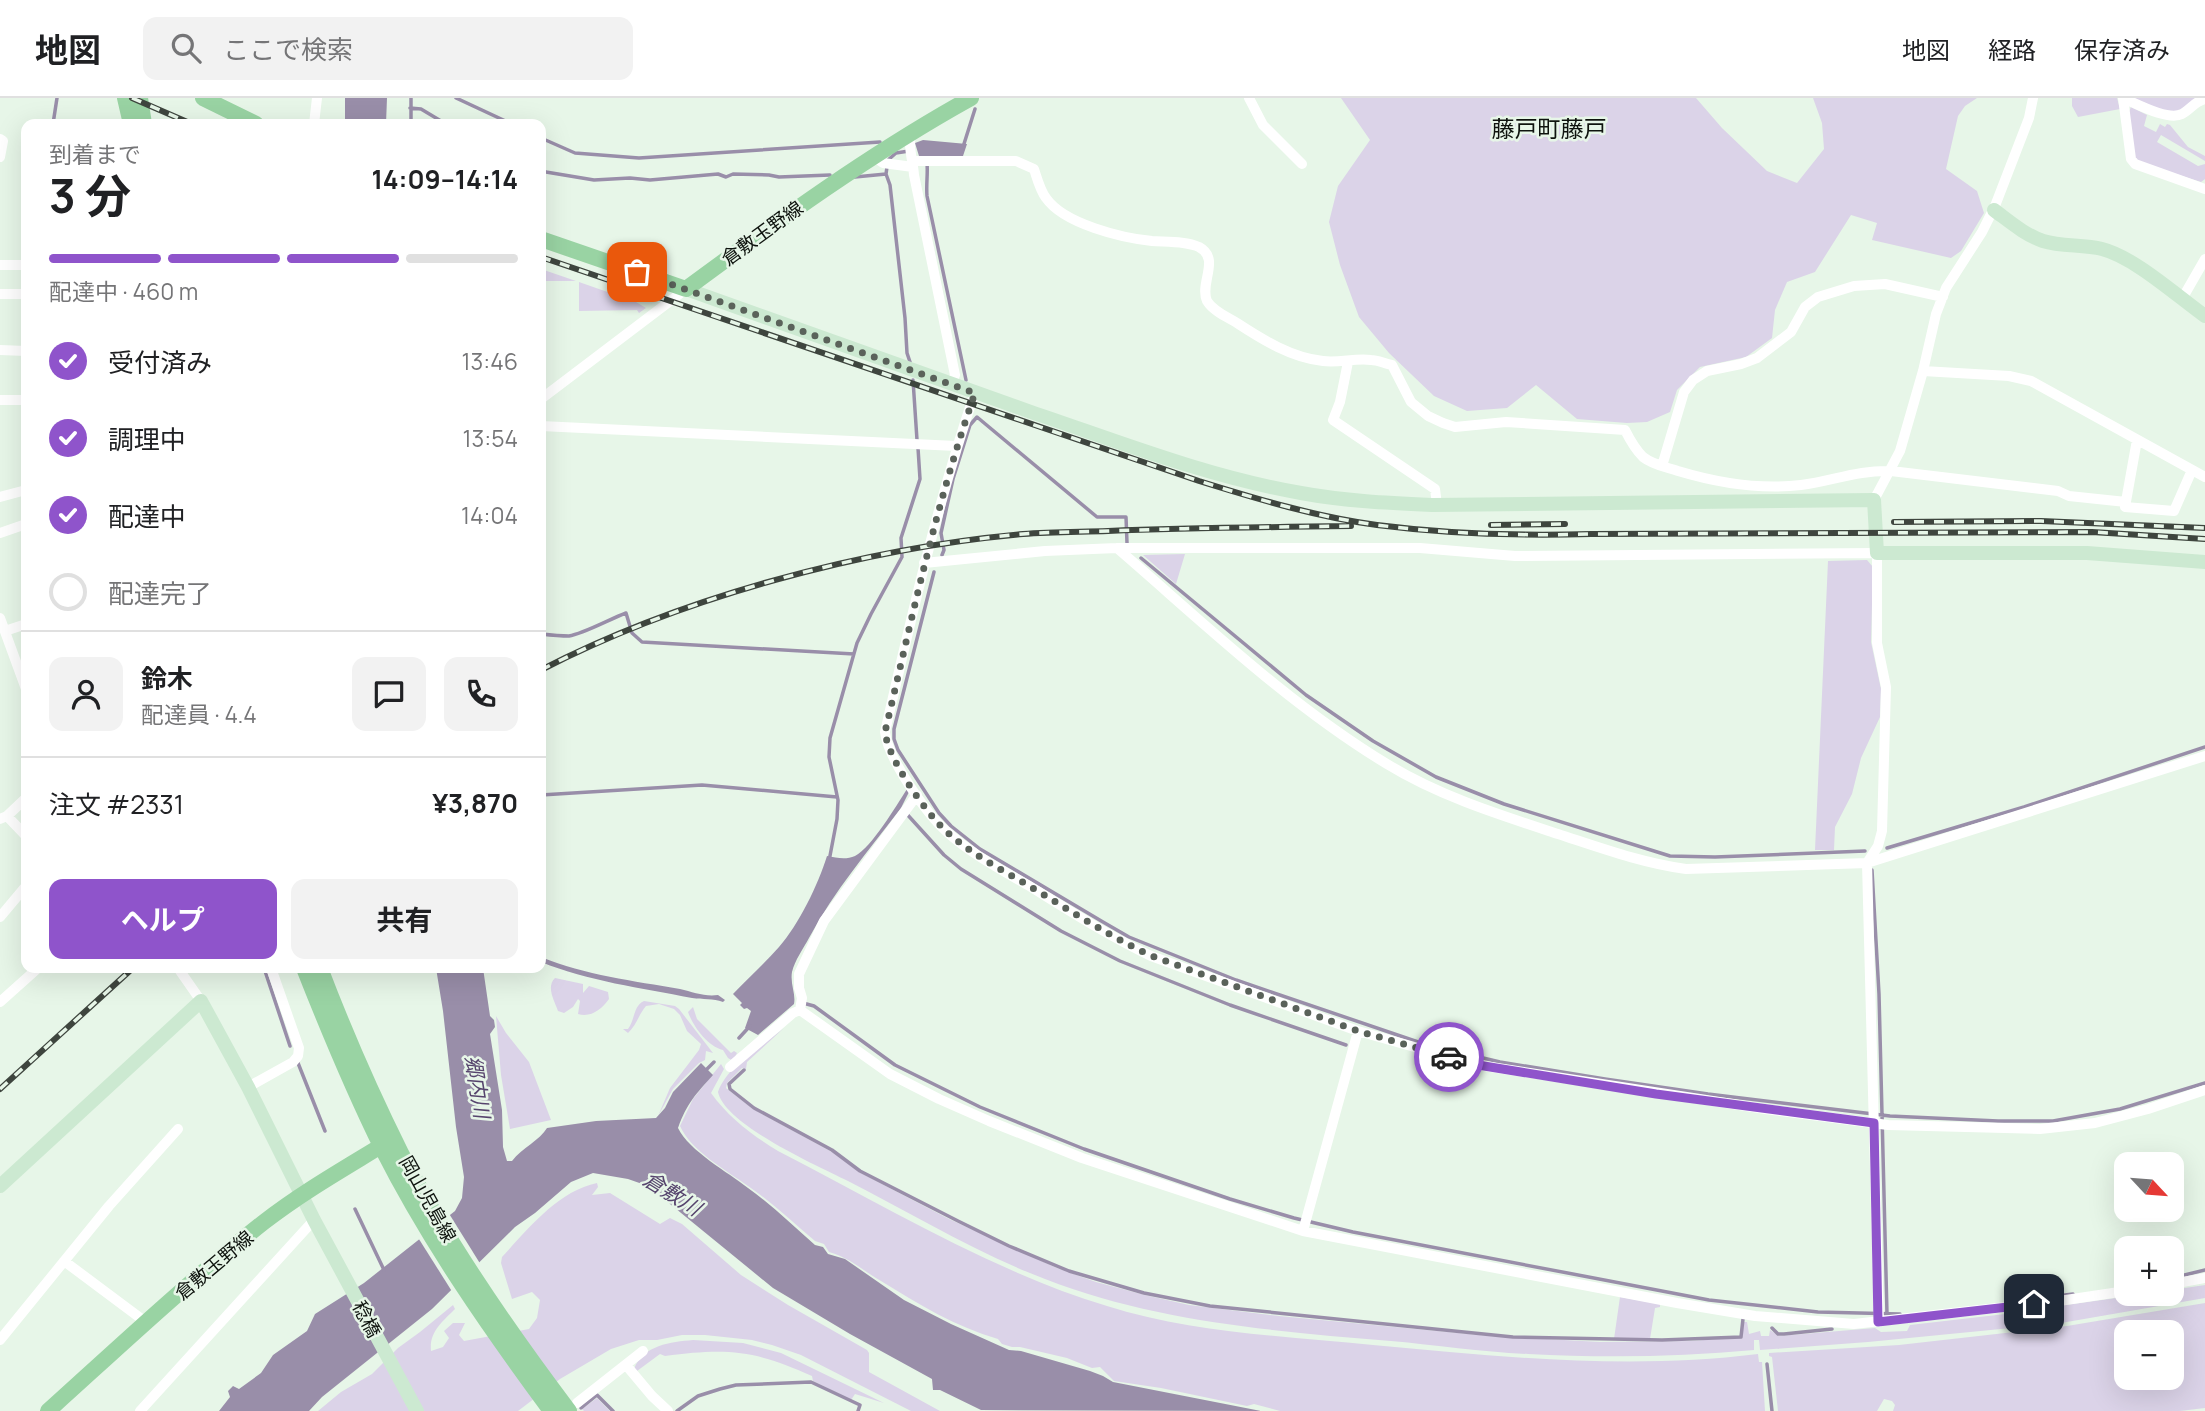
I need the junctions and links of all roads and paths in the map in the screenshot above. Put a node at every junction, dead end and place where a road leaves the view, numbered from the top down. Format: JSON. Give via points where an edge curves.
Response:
{"nodes":[{"id":1,"x":125,"y":98,"type":"edge"},
{"id":2,"x":140,"y":98,"type":"edge"},
{"id":3,"x":203,"y":98,"type":"edge"},
{"id":4,"x":317,"y":98,"type":"edge"},
{"id":5,"x":971,"y":98,"type":"edge"},
{"id":6,"x":1250,"y":98,"type":"edge"},
{"id":7,"x":2033,"y":98,"type":"edge"},
{"id":8,"x":2205,"y":99,"type":"edge"},
{"id":9,"x":130,"y":119,"type":"edge"},
{"id":10,"x":143,"y":119,"type":"edge"},
{"id":11,"x":246,"y":119,"type":"edge"},
{"id":12,"x":315,"y":119,"type":"edge"},
{"id":13,"x":0,"y":139,"type":"edge"},
{"id":14,"x":912,"y":152,"type":"junction"},
{"id":15,"x":0,"y":157,"type":"edge"},
{"id":16,"x":883,"y":161,"type":"junction"},
{"id":17,"x":1302,"y":164,"type":"dead end"},
{"id":18,"x":2205,"y":189,"type":"edge"},
{"id":19,"x":1994,"y":210,"type":"junction"},
{"id":20,"x":546,"y":241,"type":"edge"},
{"id":21,"x":2205,"y":259,"type":"edge"},
{"id":22,"x":0,"y":265,"type":"edge"},
{"id":23,"x":21,"y":267,"type":"edge"},
{"id":24,"x":686,"y":289,"type":"junction"},
{"id":25,"x":0,"y":294,"type":"edge"},
{"id":26,"x":21,"y":294,"type":"edge"},
{"id":27,"x":1943,"y":297,"type":"junction"},
{"id":28,"x":2182,"y":299,"type":"junction"},
{"id":29,"x":2205,"y":316,"type":"edge"},
{"id":30,"x":0,"y":351,"type":"edge"},
{"id":31,"x":21,"y":351,"type":"edge"},
{"id":32,"x":1348,"y":362,"type":"junction"},
{"id":33,"x":1923,"y":371,"type":"junction"},
{"id":34,"x":951,"y":384,"type":"junction"},
{"id":35,"x":975,"y":393,"type":"junction"},
{"id":36,"x":546,"y":395,"type":"edge"},
{"id":37,"x":0,"y":400,"type":"edge"},
{"id":38,"x":21,"y":400,"type":"edge"},
{"id":39,"x":546,"y":426,"type":"edge"},
{"id":40,"x":2137,"y":440,"type":"junction"},
{"id":41,"x":956,"y":446,"type":"junction"},
{"id":42,"x":1662,"y":466,"type":"junction"},
{"id":43,"x":2192,"y":470,"type":"junction"},
{"id":44,"x":1891,"y":471,"type":"junction"},
{"id":45,"x":2205,"y":477,"type":"edge"},
{"id":46,"x":21,"y":491,"type":"edge"},
{"id":47,"x":0,"y":497,"type":"edge"},
{"id":48,"x":1874,"y":500,"type":"junction"},
{"id":49,"x":2126,"y":502,"type":"junction"},
{"id":50,"x":1437,"y":505,"type":"junction"},
{"id":51,"x":21,"y":526,"type":"edge"},
{"id":52,"x":0,"y":533,"type":"edge"},
{"id":53,"x":1117,"y":548,"type":"junction"},
{"id":54,"x":1877,"y":553,"type":"junction"},
{"id":55,"x":2205,"y":562,"type":"edge"},
{"id":56,"x":924,"y":563,"type":"junction"},
{"id":57,"x":0,"y":618,"type":"edge"},
{"id":58,"x":21,"y":626,"type":"edge"},
{"id":59,"x":5,"y":631,"type":"junction"},
{"id":60,"x":21,"y":675,"type":"edge"},
{"id":61,"x":2205,"y":756,"type":"edge"},
{"id":62,"x":913,"y":789,"type":"junction"},
{"id":63,"x":21,"y":803,"type":"edge"},
{"id":64,"x":4,"y":818,"type":"edge"},
{"id":65,"x":21,"y":832,"type":"edge"},
{"id":66,"x":1867,"y":863,"type":"junction"},
{"id":67,"x":21,"y":892,"type":"edge"},
{"id":68,"x":0,"y":917,"type":"edge"},
{"id":69,"x":32,"y":973,"type":"edge"},
{"id":70,"x":181,"y":973,"type":"edge"},
{"id":71,"x":273,"y":973,"type":"edge"},
{"id":72,"x":306,"y":973,"type":"edge"},
{"id":73,"x":321,"y":973,"type":"edge"},
{"id":74,"x":201,"y":1001,"type":"junction"},
{"id":75,"x":0,"y":1002,"type":"edge"},
{"id":76,"x":801,"y":1005,"type":"junction"},
{"id":77,"x":1358,"y":1031,"type":"junction"},
{"id":78,"x":344,"y":1049,"type":"junction"},
{"id":79,"x":730,"y":1067,"type":"dead end"},
{"id":80,"x":248,"y":1087,"type":"junction"},
{"id":81,"x":2205,"y":1090,"type":"edge"},
{"id":82,"x":1877,"y":1120,"type":"junction"},
{"id":83,"x":178,"y":1129,"type":"dead end"},
{"id":84,"x":387,"y":1142,"type":"junction"},
{"id":85,"x":0,"y":1186,"type":"edge"},
{"id":86,"x":301,"y":1195,"type":"junction"},
{"id":87,"x":316,"y":1223,"type":"junction"},
{"id":88,"x":1304,"y":1224,"type":"junction"},
{"id":89,"x":64,"y":1261,"type":"junction"},
{"id":90,"x":2205,"y":1278,"type":"edge"},
{"id":91,"x":2184,"y":1282,"type":"edge"},
{"id":92,"x":2114,"y":1293,"type":"edge"},
{"id":93,"x":1878,"y":1317,"type":"junction"},
{"id":94,"x":147,"y":1323,"type":"junction"},
{"id":95,"x":0,"y":1340,"type":"edge"},
{"id":96,"x":643,"y":1352,"type":"dead end"},
{"id":97,"x":626,"y":1365,"type":"junction"},
{"id":98,"x":565,"y":1407,"type":"edge"},
{"id":99,"x":48,"y":1411,"type":"edge"},
{"id":100,"x":140,"y":1411,"type":"edge"},
{"id":101,"x":417,"y":1411,"type":"edge"},
{"id":102,"x":668,"y":1411,"type":"edge"}],
"edges":[{"from":1,"to":9,"type":"main road"},
{"from":2,"to":10,"type":"main road"},
{"from":3,"to":11,"type":"main road"},
{"from":4,"to":12,"type":"street"},
{"from":5,"to":14,"type":"main road","name":"倉敷玉野線"},
{"from":6,"to":17,"type":"street","via":[[1263,125]]},
{"from":7,"to":19,"type":"street"},
{"from":8,"to":18,"type":"street","via":[[2184,113],[2169,116],[2123,98],[2131,159]]},
{"from":13,"to":15,"type":"street"},
{"from":14,"to":16,"type":"main road","name":"倉敷玉野線"},
{"from":14,"to":16,"type":"street"},
{"from":14,"to":32,"type":"street","via":[[927,161],[1016,160],[1027,164],[1034,169],[1044,197],[1078,221],[1121,235],[1189,244],[1207,253],[1207,300],[1252,333],[1298,356]]},
{"from":14,"to":34,"type":"street","via":[[955,375]]},
{"from":16,"to":24,"type":"main road","name":"倉敷玉野線","via":[[801,204]]},
{"from":19,"to":27,"type":"street"},
{"from":19,"to":28,"type":"street","via":[[2045,242],[2118,255]]},
{"from":20,"to":24,"type":"main road"},
{"from":21,"to":28,"type":"street"},
{"from":22,"to":23,"type":"street"},
{"from":24,"to":34,"type":"street"},
{"from":24,"to":36,"type":"street"},
{"from":25,"to":26,"type":"street"},
{"from":27,"to":33,"type":"street"},
{"from":27,"to":42,"type":"street","via":[[1885,284],[1854,286],[1818,297],[1805,307],[1791,332],[1757,358],[1707,371],[1693,380],[1684,392]]},
{"from":28,"to":29,"type":"street"},
{"from":30,"to":31,"type":"street"},
{"from":32,"to":42,"type":"street","via":[[1371,360],[1392,365],[1411,402],[1444,424],[1506,422],[1625,430],[1645,458]]},
{"from":32,"to":50,"type":"street","via":[[1333,420],[1434,489]]},
{"from":33,"to":40,"type":"street","via":[[2031,381]]},
{"from":33,"to":44,"type":"street"},
{"from":34,"to":35,"type":"street"},
{"from":35,"to":41,"type":"street"},
{"from":35,"to":50,"type":"street","via":[[1264,486],[1337,499]]},
{"from":37,"to":38,"type":"street"},
{"from":39,"to":41,"type":"street"},
{"from":40,"to":43,"type":"street"},
{"from":40,"to":49,"type":"street"},
{"from":41,"to":56,"type":"street"},
{"from":42,"to":44,"type":"street","via":[[1713,481],[1752,486],[1800,485],[1869,470]]},
{"from":43,"to":45,"type":"street"},
{"from":43,"to":49,"type":"street","via":[[2174,511],[2125,507]]},
{"from":44,"to":48,"type":"street"},
{"from":44,"to":49,"type":"street"},
{"from":46,"to":47,"type":"street"},
{"from":48,"to":50,"type":"street"},
{"from":48,"to":54,"type":"street"},
{"from":51,"to":52,"type":"street"},
{"from":53,"to":54,"type":"street","via":[[1420,548],[1515,556]]},
{"from":53,"to":56,"type":"street"},
{"from":53,"to":66,"type":"street","via":[[1279,687],[1368,752],[1424,783],[1498,814],[1657,865],[1686,869]]},
{"from":54,"to":55,"type":"street","via":[[2087,553]]},
{"from":54,"to":66,"type":"street","via":[[1877,643],[1886,687],[1882,831]]},
{"from":56,"to":62,"type":"street","via":[[885,732]]},
{"from":57,"to":59,"type":"street"},
{"from":58,"to":59,"type":"street"},
{"from":59,"to":60,"type":"street"},
{"from":61,"to":66,"type":"street"},
{"from":62,"to":76,"type":"street","via":[[905,811],[824,921],[799,974]]},
{"from":62,"to":77,"type":"street","via":[[946,831],[975,853],[1124,943]]},
{"from":63,"to":64,"type":"street"},
{"from":64,"to":65,"type":"street"},
{"from":66,"to":82,"type":"street"},
{"from":67,"to":68,"type":"street"},
{"from":69,"to":75,"type":"street"},
{"from":70,"to":74,"type":"street"},
{"from":71,"to":80,"type":"street","via":[[298,1056]]},
{"from":72,"to":78,"type":"main road","name":"岡山児島線"},
{"from":73,"to":78,"type":"main road","name":"岡山児島線"},
{"from":74,"to":80,"type":"street","name":"稔橋"},
{"from":74,"to":85,"type":"street"},
{"from":76,"to":79,"type":"street"},
{"from":76,"to":88,"type":"street","via":[[890,1074],[989,1121],[1082,1158]]},
{"from":77,"to":82,"type":"street","via":[[1478,1065],[1656,1094]]},
{"from":77,"to":88,"type":"street"},
{"from":78,"to":84,"type":"main road","name":"岡山児島線"},
{"from":80,"to":86,"type":"street","name":"稔橋"},
{"from":81,"to":82,"type":"street","via":[[2095,1123],[2040,1129]]},
{"from":82,"to":93,"type":"street"},
{"from":83,"to":89,"type":"street"},
{"from":84,"to":86,"type":"main road","name":"倉敷玉野線"},
{"from":84,"to":98,"type":"main road","name":"岡山児島線"},
{"from":86,"to":87,"type":"street","name":"稔橋"},
{"from":86,"to":94,"type":"main road","name":"倉敷玉野線"},
{"from":87,"to":100,"type":"street"},
{"from":87,"to":101,"type":"street","name":"稔橋"},
{"from":88,"to":93,"type":"street","via":[[1755,1316],[1854,1324]]},
{"from":89,"to":94,"type":"street"},
{"from":89,"to":95,"type":"street"},
{"from":90,"to":91,"type":"street"},
{"from":92,"to":93,"type":"street"},
{"from":94,"to":99,"type":"main road","name":"倉敷玉野線"},
{"from":96,"to":97,"type":"street"},
{"from":97,"to":98,"type":"street"},
{"from":97,"to":102,"type":"street"}]}
